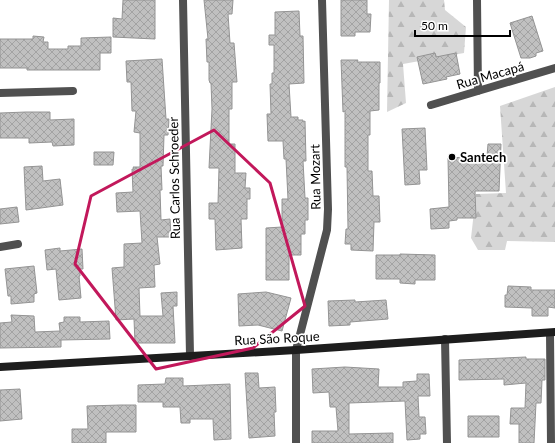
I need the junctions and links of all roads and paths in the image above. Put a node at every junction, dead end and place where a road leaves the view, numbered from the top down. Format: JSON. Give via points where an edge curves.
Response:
{"nodes":[{"id":1,"x":183,"y":0,"type":"edge"},
{"id":2,"x":322,"y":0,"type":"edge"},
{"id":3,"x":477,"y":0,"type":"edge"},
{"id":4,"x":555,"y":68,"type":"edge"},
{"id":5,"x":73,"y":91,"type":"dead end"},
{"id":6,"x":478,"y":91,"type":"junction"},
{"id":7,"x":0,"y":93,"type":"edge"},
{"id":8,"x":431,"y":105,"type":"dead end"},
{"id":9,"x":18,"y":244,"type":"dead end"},
{"id":10,"x":0,"y":247,"type":"edge"},
{"id":11,"x":552,"y":332,"type":"edge"},
{"id":12,"x":445,"y":339,"type":"junction"},
{"id":13,"x":296,"y":350,"type":"junction"},
{"id":14,"x":190,"y":355,"type":"junction"},
{"id":15,"x":0,"y":367,"type":"edge"},
{"id":16,"x":296,"y":443,"type":"edge"},
{"id":17,"x":447,"y":443,"type":"edge"},
{"id":18,"x":551,"y":443,"type":"edge"}],
"edges":[{"from":1,"to":14,"type":"street","name":"Rua Carlos Schroeder"},
{"from":2,"to":13,"type":"street","name":"Rua Mozart","via":[[327,230]]},
{"from":3,"to":6,"type":"street"},
{"from":4,"to":6,"type":"street","name":"Rua Macapá"},
{"from":5,"to":7,"type":"street"},
{"from":6,"to":8,"type":"street","name":"Rua Macapá"},
{"from":9,"to":10,"type":"street"},
{"from":11,"to":12,"type":"street","name":"Rua São Roque"},
{"from":11,"to":18,"type":"street"},
{"from":12,"to":13,"type":"street","name":"Rua São Roque"},
{"from":12,"to":17,"type":"street"},
{"from":13,"to":14,"type":"street","name":"Rua São Roque"},
{"from":13,"to":16,"type":"street","name":"Rua Mozart"},
{"from":14,"to":15,"type":"street","name":"Rua São Roque"}]}
